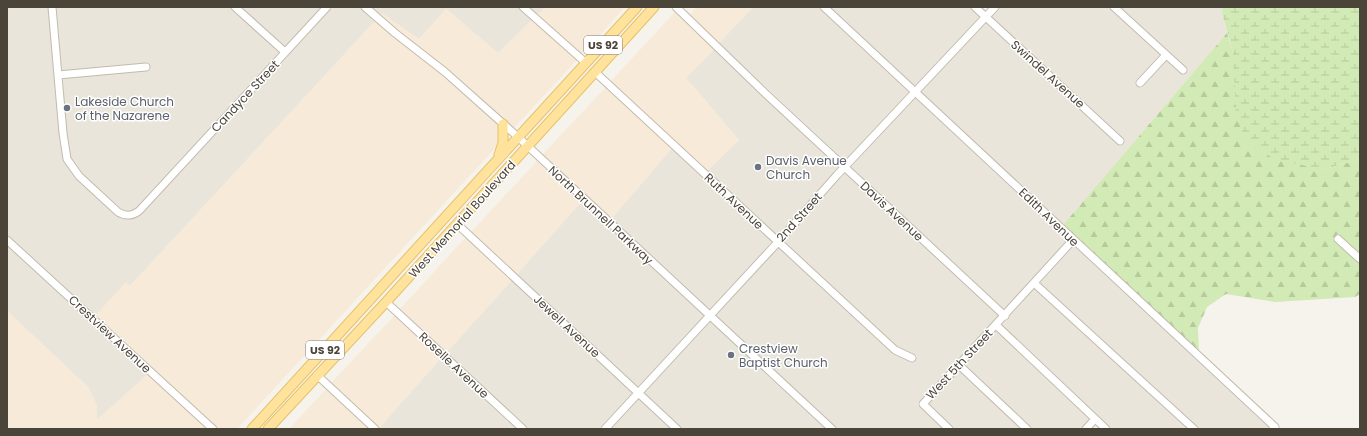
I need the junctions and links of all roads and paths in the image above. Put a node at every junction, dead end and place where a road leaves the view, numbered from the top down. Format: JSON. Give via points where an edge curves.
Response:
{"nodes":[{"id":1,"x":52,"y":7,"type":"edge"},
{"id":2,"x":235,"y":7,"type":"edge"},
{"id":3,"x":327,"y":7,"type":"edge"},
{"id":4,"x":365,"y":7,"type":"edge"},
{"id":5,"x":523,"y":7,"type":"edge"},
{"id":6,"x":637,"y":7,"type":"edge"},
{"id":7,"x":676,"y":7,"type":"edge"},
{"id":8,"x":824,"y":7,"type":"edge"},
{"id":9,"x":975,"y":7,"type":"edge"},
{"id":10,"x":995,"y":7,"type":"edge"},
{"id":11,"x":1114,"y":7,"type":"edge"},
{"id":12,"x":652,"y":8,"type":"edge"},
{"id":13,"x":986,"y":17,"type":"junction"},
{"id":14,"x":285,"y":52,"type":"junction"},
{"id":15,"x":1166,"y":55,"type":"junction"},
{"id":16,"x":586,"y":63,"type":"junction"},
{"id":17,"x":146,"y":67,"type":"dead end"},
{"id":18,"x":1183,"y":70,"type":"dead end"},
{"id":19,"x":595,"y":72,"type":"junction"},
{"id":20,"x":58,"y":75,"type":"junction"},
{"id":21,"x":1140,"y":83,"type":"dead end"},
{"id":22,"x":914,"y":92,"type":"junction"},
{"id":23,"x":503,"y":124,"type":"junction"},
{"id":24,"x":518,"y":137,"type":"junction"},
{"id":25,"x":1120,"y":141,"type":"dead end"},
{"id":26,"x":527,"y":146,"type":"junction"},
{"id":27,"x":497,"y":160,"type":"junction"},
{"id":28,"x":845,"y":166,"type":"junction"},
{"id":29,"x":457,"y":224,"type":"junction"},
{"id":30,"x":1338,"y":239,"type":"dead end"},
{"id":31,"x":7,"y":240,"type":"edge"},
{"id":32,"x":1073,"y":240,"type":"junction"},
{"id":33,"x":778,"y":242,"type":"junction"},
{"id":34,"x":1360,"y":259,"type":"edge"},
{"id":35,"x":397,"y":270,"type":"junction"},
{"id":36,"x":1034,"y":283,"type":"junction"},
{"id":37,"x":378,"y":292,"type":"junction"},
{"id":38,"x":386,"y":302,"type":"junction"},
{"id":39,"x":710,"y":315,"type":"junction"},
{"id":40,"x":1004,"y":316,"type":"junction"},
{"id":41,"x":367,"y":322,"type":"junction"},
{"id":42,"x":996,"y":325,"type":"junction"},
{"id":43,"x":912,"y":358,"type":"dead end"},
{"id":44,"x":958,"y":365,"type":"junction"},
{"id":45,"x":317,"y":375,"type":"junction"},
{"id":46,"x":638,"y":393,"type":"junction"},
{"id":47,"x":1095,"y":419,"type":"junction"},
{"id":48,"x":1274,"y":428,"type":"edge"},
{"id":49,"x":213,"y":429,"type":"edge"},
{"id":50,"x":252,"y":429,"type":"edge"},
{"id":51,"x":268,"y":429,"type":"edge"},
{"id":52,"x":375,"y":429,"type":"edge"},
{"id":53,"x":523,"y":429,"type":"edge"},
{"id":54,"x":605,"y":429,"type":"edge"},
{"id":55,"x":677,"y":429,"type":"edge"},
{"id":56,"x":832,"y":429,"type":"edge"},
{"id":57,"x":950,"y":429,"type":"edge"},
{"id":58,"x":1028,"y":429,"type":"edge"},
{"id":59,"x":1086,"y":429,"type":"edge"},
{"id":60,"x":1106,"y":429,"type":"edge"},
{"id":61,"x":1194,"y":429,"type":"edge"}],
"edges":[{"from":1,"to":20,"type":"street","name":"Candyce Street"},
{"from":2,"to":14,"type":"street"},
{"from":3,"to":14,"type":"street","name":"Candyce Street"},
{"from":4,"to":23,"type":"street","name":"North Brunnell Parkway","via":[[445,72]]},
{"from":5,"to":16,"type":"street"},
{"from":6,"to":16,"type":"main road","name":"West Memorial Boulevard","number":"US 92"},
{"from":7,"to":28,"type":"street","name":"Davis Avenue"},
{"from":8,"to":22,"type":"street","name":"Edith Avenue"},
{"from":9,"to":13,"type":"street","name":"Swindel Avenue"},
{"from":10,"to":13,"type":"street","name":"2nd Street"},
{"from":11,"to":15,"type":"street"},
{"from":12,"to":19,"type":"main road","name":"West Memorial Boulevard","number":"US 92"},
{"from":13,"to":22,"type":"street","name":"2nd Street"},
{"from":13,"to":25,"type":"street","name":"Swindel Avenue"},
{"from":14,"to":20,"type":"street","name":"Candyce Street","via":[[139,211],[129,216],[118,212],[79,176],[67,159]]},
{"from":15,"to":18,"type":"street"},
{"from":15,"to":21,"type":"street"},
{"from":16,"to":24,"type":"main road","name":"West Memorial Boulevard","number":"US 92"},
{"from":17,"to":20,"type":"street"},
{"from":19,"to":26,"type":"main road","name":"West Memorial Boulevard","number":"US 92"},
{"from":19,"to":33,"type":"street","name":"Ruth Avenue"},
{"from":22,"to":28,"type":"street","name":"2nd Street"},
{"from":22,"to":32,"type":"street","name":"Edith Avenue"},
{"from":23,"to":24,"type":"street","name":"North Brunnell Parkway"},
{"from":23,"to":27,"type":"main road","via":[[503,143]]},
{"from":24,"to":26,"type":"street","name":"North Brunnell Parkway"},
{"from":24,"to":27,"type":"main road","name":"West Memorial Boulevard","number":"US 92"},
{"from":26,"to":29,"type":"main road","name":"West Memorial Boulevard","number":"US 92"},
{"from":26,"to":39,"type":"street","name":"North Brunnell Parkway"},
{"from":27,"to":35,"type":"main road","name":"West Memorial Boulevard","number":"US 92"},
{"from":28,"to":33,"type":"street","name":"2nd Street"},
{"from":28,"to":40,"type":"street","name":"Davis Avenue"},
{"from":29,"to":38,"type":"main road","name":"West Memorial Boulevard","number":"US 92"},
{"from":29,"to":46,"type":"street","name":"Jewell Avenue"},
{"from":30,"to":34,"type":"street"},
{"from":31,"to":49,"type":"street","name":"Crestview Avenue"},
{"from":32,"to":36,"type":"street"},
{"from":32,"to":48,"type":"street","name":"Edith Avenue"},
{"from":33,"to":39,"type":"street","name":"2nd Street"},
{"from":33,"to":43,"type":"street","name":"Ruth Avenue","via":[[895,350]]},
{"from":35,"to":37,"type":"main road","name":"West Memorial Boulevard","number":"US 92"},
{"from":35,"to":38,"type":"main road"},
{"from":36,"to":40,"type":"street"},
{"from":36,"to":61,"type":"street"},
{"from":37,"to":41,"type":"main road"},
{"from":37,"to":50,"type":"main road","name":"West Memorial Boulevard","number":"US 92"},
{"from":38,"to":41,"type":"main road","name":"West Memorial Boulevard","number":"US 92"},
{"from":38,"to":53,"type":"street","name":"Roselle Avenue"},
{"from":39,"to":46,"type":"street","name":"2nd Street"},
{"from":39,"to":56,"type":"street","name":"North Brunnell Parkway"},
{"from":40,"to":42,"type":"street","name":"West 5th Street"},
{"from":41,"to":45,"type":"main road","name":"West Memorial Boulevard","number":"US 92"},
{"from":42,"to":44,"type":"street","name":"West 5th Street"},
{"from":42,"to":47,"type":"street"},
{"from":44,"to":57,"type":"street","name":"West 5th Street","via":[[923,404]]},
{"from":44,"to":58,"type":"street"},
{"from":45,"to":51,"type":"main road","name":"West Memorial Boulevard","number":"US 92"},
{"from":45,"to":52,"type":"street"},
{"from":46,"to":54,"type":"street","name":"2nd Street"},
{"from":46,"to":55,"type":"street","name":"Jewell Avenue"},
{"from":47,"to":59,"type":"street"},
{"from":47,"to":60,"type":"street"}]}
